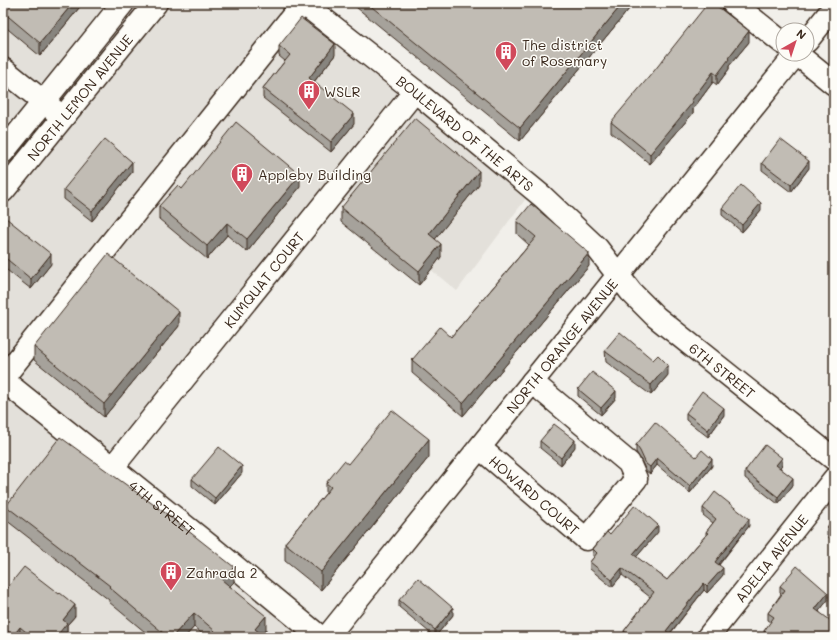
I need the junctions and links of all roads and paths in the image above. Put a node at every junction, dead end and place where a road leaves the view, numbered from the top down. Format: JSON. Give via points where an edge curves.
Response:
{"nodes":[{"id":1,"x":123,"y":3,"type":"edge"},
{"id":2,"x":156,"y":3,"type":"edge"},
{"id":3,"x":303,"y":3,"type":"edge"},
{"id":4,"x":733,"y":3,"type":"edge"},
{"id":5,"x":834,"y":7,"type":"edge"},
{"id":6,"x":815,"y":31,"type":"edge"},
{"id":7,"x":775,"y":37,"type":"edge"},
{"id":8,"x":790,"y":62,"type":"edge"},
{"id":9,"x":806,"y":62,"type":"edge"},
{"id":10,"x":3,"y":69,"type":"edge"},
{"id":11,"x":834,"y":84,"type":"edge"},
{"id":12,"x":415,"y":91,"type":"junction"},
{"id":13,"x":43,"y":102,"type":"junction"},
{"id":14,"x":63,"y":117,"type":"junction"},
{"id":15,"x":3,"y":152,"type":"edge"},
{"id":16,"x":3,"y":191,"type":"edge"},
{"id":17,"x":617,"y":275,"type":"junction"},
{"id":18,"x":3,"y":379,"type":"edge"},
{"id":19,"x":532,"y":382,"type":"junction"},
{"id":20,"x":480,"y":448,"type":"junction"},
{"id":21,"x":834,"y":459,"type":"edge"},
{"id":22,"x":112,"y":468,"type":"junction"},
{"id":23,"x":834,"y":479,"type":"edge"},
{"id":24,"x":320,"y":637,"type":"edge"},
{"id":25,"x":327,"y":637,"type":"edge"},
{"id":26,"x":709,"y":637,"type":"edge"}],
"edges":[{"from":1,"to":13,"type":"street"},
{"from":2,"to":14,"type":"street","name":"NORTH LEMON AVENUE"},
{"from":3,"to":12,"type":"street","name":"BOULEVARD OF THE ARTS"},
{"from":3,"to":18,"type":"street"},
{"from":4,"to":7,"type":"street"},
{"from":5,"to":6,"type":"street"},
{"from":8,"to":17,"type":"street","name":"NORTH ORANGE AVENUE"},
{"from":9,"to":11,"type":"street"},
{"from":10,"to":13,"type":"street"},
{"from":12,"to":17,"type":"street","name":"BOULEVARD OF THE ARTS","via":[[548,201],[597,248]]},
{"from":12,"to":22,"type":"street","name":"KUMQUAT COURT"},
{"from":13,"to":14,"type":"street"},
{"from":13,"to":15,"type":"street"},
{"from":14,"to":16,"type":"street","name":"NORTH LEMON AVENUE"},
{"from":17,"to":19,"type":"street","name":"NORTH ORANGE AVENUE"},
{"from":17,"to":21,"type":"street","name":"6TH STREET","via":[[656,318]]},
{"from":18,"to":22,"type":"street","name":"4TH STREET"},
{"from":19,"to":20,"type":"street","name":"NORTH ORANGE AVENUE"},
{"from":19,"to":20,"type":"street","name":"HOWARD COURT","via":[[629,463],[636,480],[586,539]]},
{"from":20,"to":25,"type":"street","name":"NORTH ORANGE AVENUE"},
{"from":22,"to":24,"type":"street","name":"4TH STREET"},
{"from":23,"to":26,"type":"street","name":"ADELIA AVENUE"}]}
